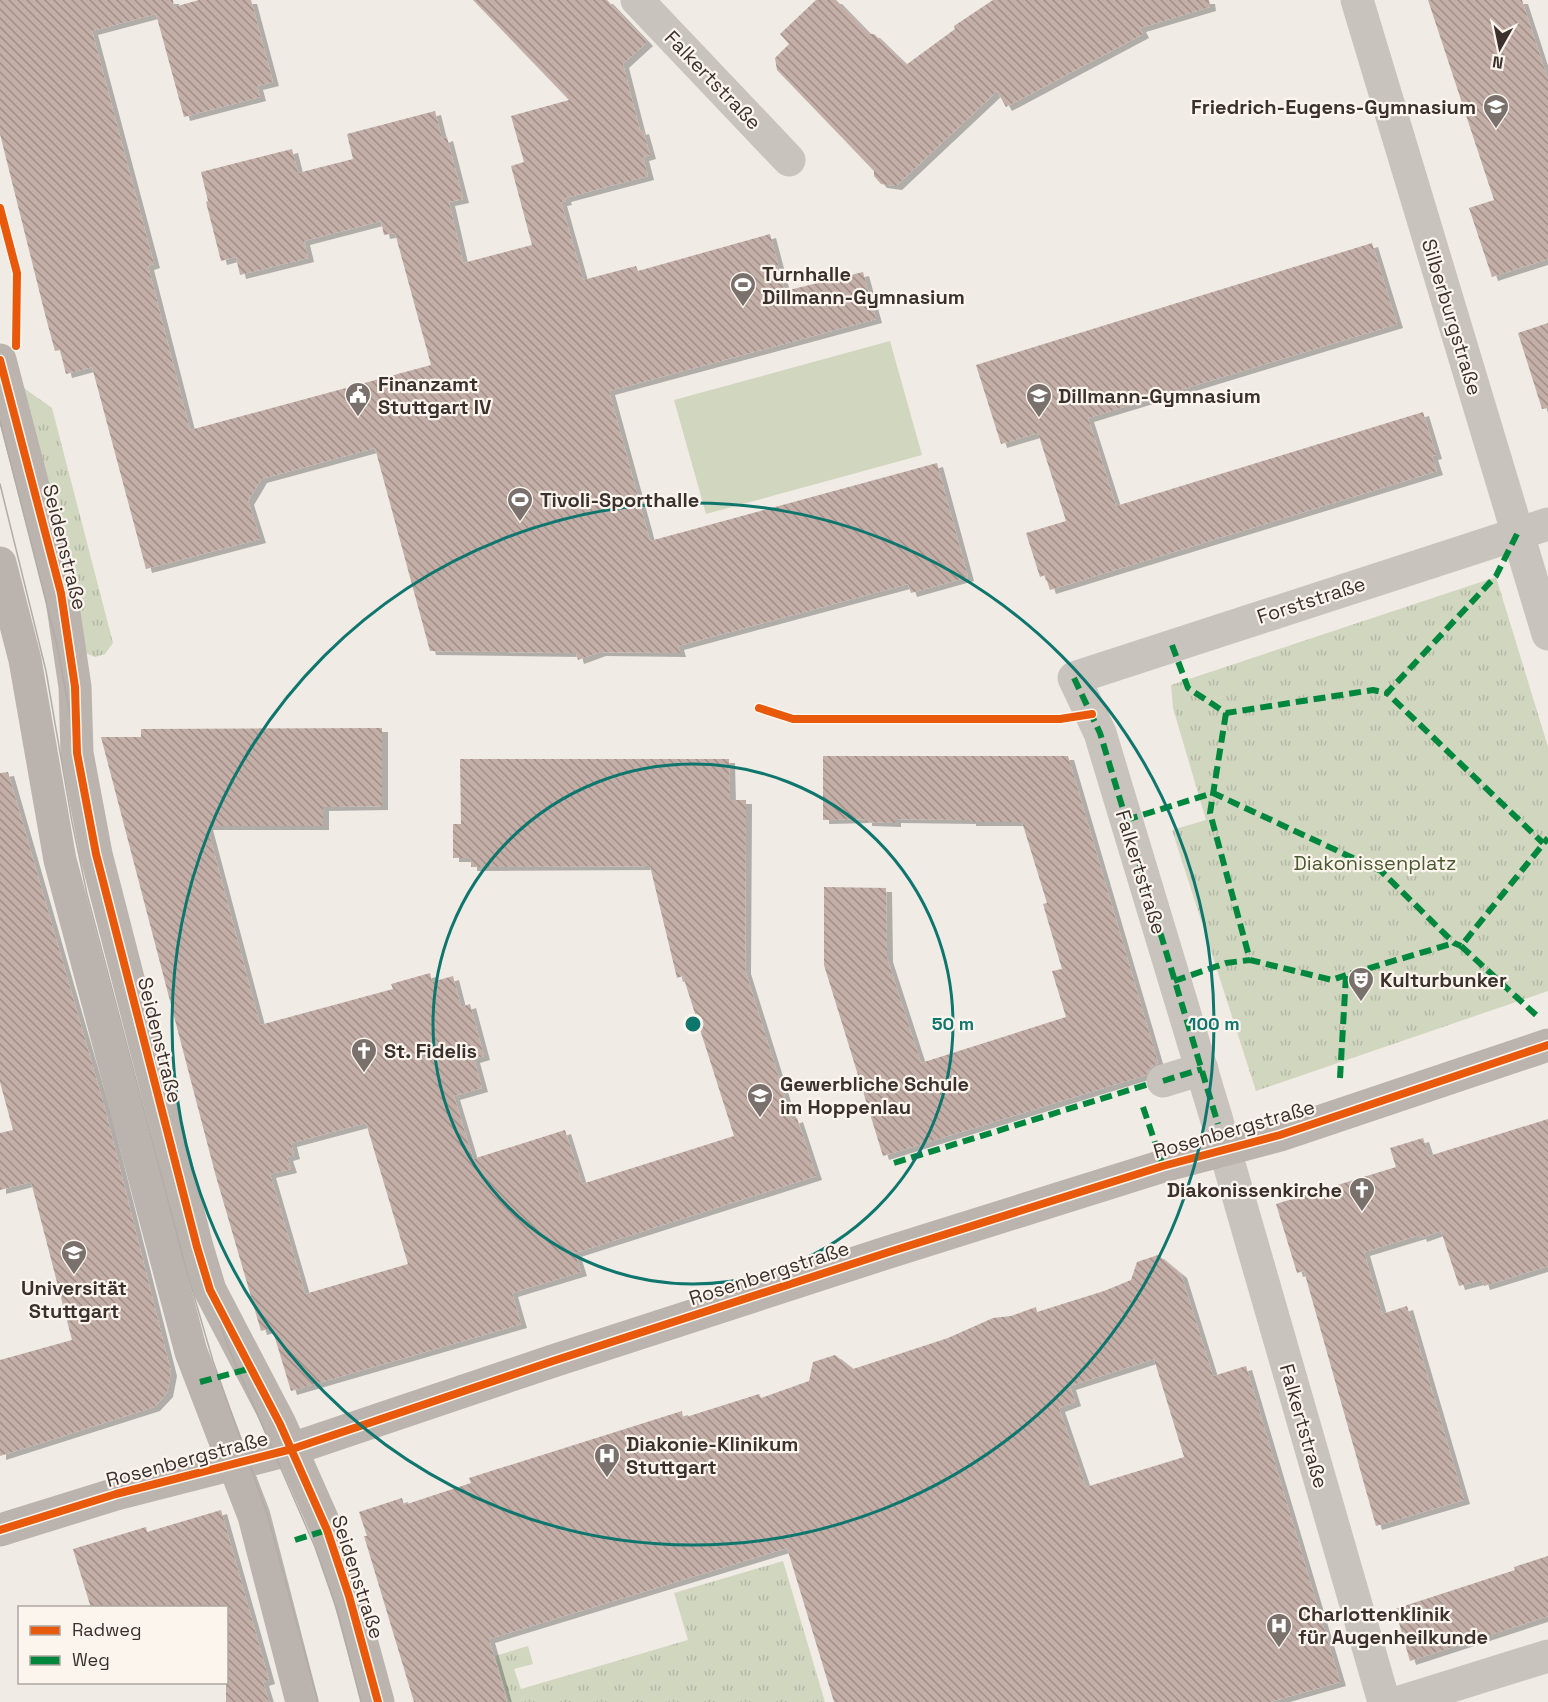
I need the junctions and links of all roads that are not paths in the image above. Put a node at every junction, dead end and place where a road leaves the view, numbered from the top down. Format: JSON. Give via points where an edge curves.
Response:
{"nodes":[{"id":1,"x":637,"y":0,"type":"edge"},
{"id":2,"x":1357,"y":0,"type":"edge"},
{"id":3,"x":789,"y":160,"type":"dead end"},
{"id":4,"x":0,"y":360,"type":"edge"},
{"id":5,"x":1548,"y":524,"type":"edge"},
{"id":6,"x":1517,"y":534,"type":"junction"},
{"id":7,"x":0,"y":562,"type":"edge"},
{"id":8,"x":1548,"y":634,"type":"edge"},
{"id":9,"x":1074,"y":678,"type":"joint"},
{"id":10,"x":1548,"y":1045,"type":"edge"},
{"id":11,"x":1202,"y":1069,"type":"junction"},
{"id":12,"x":1163,"y":1081,"type":"dead end"},
{"id":13,"x":1221,"y":1137,"type":"junction"},
{"id":14,"x":292,"y":1449,"type":"junction"},
{"id":15,"x":234,"y":1464,"type":"junction"},
{"id":16,"x":0,"y":1530,"type":"edge"},
{"id":17,"x":1548,"y":1656,"type":"edge"},
{"id":18,"x":302,"y":1702,"type":"edge"},
{"id":19,"x":378,"y":1702,"type":"edge"},
{"id":20,"x":1384,"y":1702,"type":"edge"},
{"id":21,"x":1400,"y":1702,"type":"edge"}],
"edges":[{"from":1,"to":3,"type":"street","name":"Falkertstraße"},
{"from":2,"to":6,"type":"street","name":"Silberburgstraße"},
{"from":4,"to":14,"type":"street","name":"Seidenstraße","via":[[61,593],[75,687],[77,753],[96,854],[197,1247],[210,1290]]},
{"from":5,"to":6,"type":"street","name":"Forststraße"},
{"from":6,"to":8,"type":"street","name":"Silberburgstraße"},
{"from":6,"to":9,"type":"street","name":"Forststraße"},
{"from":7,"to":15,"type":"street","via":[[27,671],[60,860],[191,1352]]},
{"from":9,"to":11,"type":"street","name":"Falkertstraße","via":[[1097,725]]},
{"from":10,"to":13,"type":"street","name":"Rosenbergstraße","via":[[1280,1135]]},
{"from":11,"to":12,"type":"street"},
{"from":11,"to":13,"type":"street","name":"Falkertstraße"},
{"from":13,"to":14,"type":"street","name":"Rosenbergstraße","via":[[1163,1166],[768,1291]]},
{"from":13,"to":20,"type":"street","name":"Falkertstraße"},
{"from":14,"to":15,"type":"street","name":"Rosenbergstraße"},
{"from":14,"to":19,"type":"street","name":"Seidenstraße","via":[[337,1557]]},
{"from":15,"to":16,"type":"street","name":"Rosenbergstraße","via":[[116,1494]]},
{"from":15,"to":18,"type":"street","via":[[254,1515]]},
{"from":17,"to":21,"type":"street"}]}
